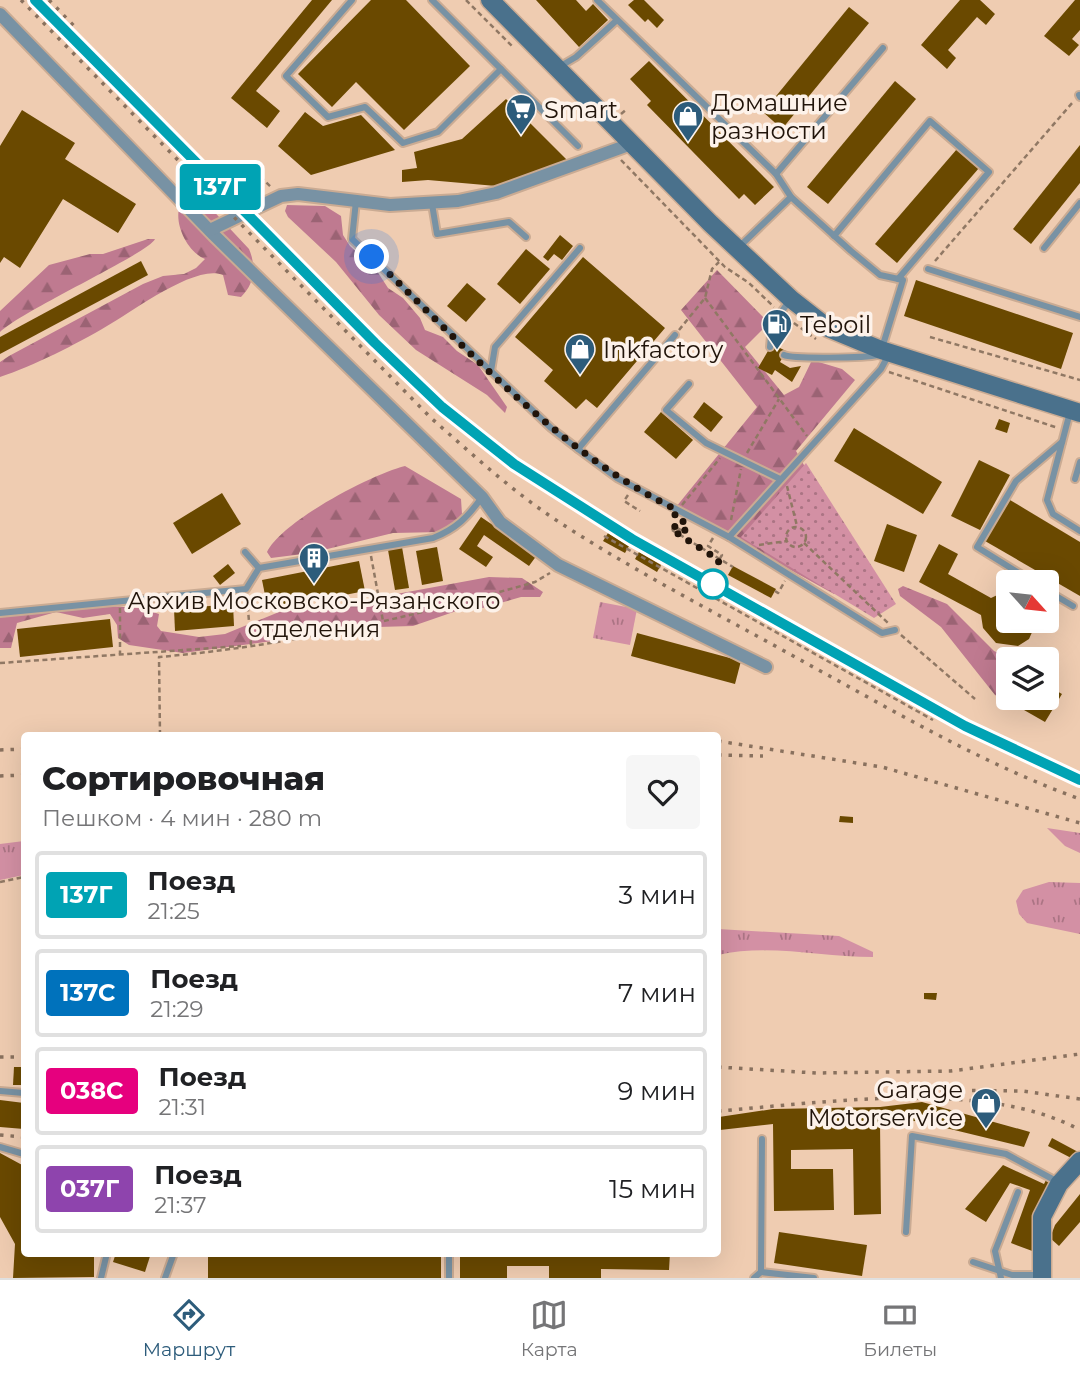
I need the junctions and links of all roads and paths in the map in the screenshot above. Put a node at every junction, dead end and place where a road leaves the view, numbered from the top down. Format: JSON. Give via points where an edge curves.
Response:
{"nodes":[{"id":1,"x":352,"y":0,"type":"edge"},
{"id":2,"x":432,"y":0,"type":"edge"},
{"id":3,"x":490,"y":0,"type":"edge"},
{"id":4,"x":597,"y":0,"type":"edge"},
{"id":5,"x":0,"y":14,"type":"edge"},
{"id":6,"x":617,"y":20,"type":"junction"},
{"id":7,"x":883,"y":48,"type":"dead end"},
{"id":8,"x":501,"y":69,"type":"junction"},
{"id":9,"x":557,"y":69,"type":"junction"},
{"id":10,"x":1079,"y":96,"type":"edge"},
{"id":11,"x":631,"y":144,"type":"junction"},
{"id":12,"x":578,"y":146,"type":"dead end"},
{"id":13,"x":776,"y":174,"type":"junction"},
{"id":14,"x":229,"y":182,"type":"dead end"},
{"id":15,"x":281,"y":196,"type":"junction"},
{"id":16,"x":790,"y":197,"type":"junction"},
{"id":17,"x":356,"y":201,"type":"junction"},
{"id":18,"x":1080,"y":203,"type":"edge"},
{"id":19,"x":432,"y":204,"type":"junction"},
{"id":20,"x":210,"y":230,"type":"junction"},
{"id":21,"x":834,"y":236,"type":"junction"},
{"id":22,"x":526,"y":237,"type":"dead end"},
{"id":23,"x":580,"y":248,"type":"dead end"},
{"id":24,"x":1044,"y":248,"type":"dead end"},
{"id":25,"x":737,"y":249,"type":"junction"},
{"id":26,"x":719,"y":262,"type":"dead end"},
{"id":27,"x":928,"y":269,"type":"joint"},
{"id":28,"x":898,"y":279,"type":"junction"},
{"id":29,"x":705,"y":299,"type":"junction"},
{"id":30,"x":791,"y":299,"type":"junction"},
{"id":31,"x":1080,"y":317,"type":"edge"},
{"id":32,"x":675,"y":335,"type":"joint"},
{"id":33,"x":930,"y":337,"type":"dead end"},
{"id":34,"x":770,"y":347,"type":"dead end"},
{"id":35,"x":886,"y":351,"type":"junction"},
{"id":36,"x":784,"y":355,"type":"dead end"},
{"id":37,"x":491,"y":371,"type":"junction"},
{"id":38,"x":1080,"y":380,"type":"edge"},
{"id":39,"x":915,"y":381,"type":"dead end"},
{"id":40,"x":689,"y":384,"type":"dead end"},
{"id":41,"x":779,"y":399,"type":"junction"},
{"id":42,"x":1075,"y":412,"type":"edge"},
{"id":43,"x":1066,"y":430,"type":"junction"},
{"id":44,"x":1062,"y":442,"type":"junction"},
{"id":45,"x":813,"y":443,"type":"junction"},
{"id":46,"x":578,"y":449,"type":"junction"},
{"id":47,"x":725,"y":452,"type":"junction"},
{"id":48,"x":743,"y":460,"type":"junction"},
{"id":49,"x":1080,"y":462,"type":"edge"},
{"id":50,"x":782,"y":477,"type":"junction"},
{"id":51,"x":1075,"y":479,"type":"dead end"},
{"id":52,"x":482,"y":497,"type":"junction"},
{"id":53,"x":624,"y":501,"type":"dead end"},
{"id":54,"x":677,"y":510,"type":"junction"},
{"id":55,"x":640,"y":511,"type":"dead end"},
{"id":56,"x":797,"y":526,"type":"junction"},
{"id":57,"x":1080,"y":531,"type":"edge"},
{"id":58,"x":604,"y":536,"type":"dead end"},
{"id":59,"x":729,"y":537,"type":"junction"},
{"id":60,"x":787,"y":541,"type":"junction"},
{"id":61,"x":804,"y":544,"type":"junction"},
{"id":62,"x":708,"y":546,"type":"dead end"},
{"id":63,"x":745,"y":547,"type":"junction"},
{"id":64,"x":370,"y":549,"type":"junction"},
{"id":65,"x":245,"y":551,"type":"dead end"},
{"id":66,"x":719,"y":560,"type":"junction"},
{"id":67,"x":558,"y":565,"type":"junction"},
{"id":68,"x":260,"y":568,"type":"junction"},
{"id":69,"x":733,"y":568,"type":"dead end"},
{"id":70,"x":1014,"y":570,"type":"edge"},
{"id":71,"x":783,"y":585,"type":"dead end"},
{"id":72,"x":246,"y":589,"type":"junction"},
{"id":73,"x":775,"y":591,"type":"dead end"},
{"id":74,"x":1059,"y":598,"type":"edge"},
{"id":75,"x":120,"y":601,"type":"junction"},
{"id":76,"x":1073,"y":606,"type":"dead end"},
{"id":77,"x":0,"y":613,"type":"edge"},
{"id":78,"x":383,"y":621,"type":"junction"},
{"id":79,"x":895,"y":630,"type":"junction"},
{"id":80,"x":253,"y":645,"type":"junction"},
{"id":81,"x":120,"y":654,"type":"junction"},
{"id":82,"x":0,"y":663,"type":"edge"},
{"id":83,"x":766,"y":667,"type":"dead end"},
{"id":84,"x":975,"y":699,"type":"dead end"},
{"id":85,"x":933,"y":720,"type":"dead end"},
{"id":86,"x":160,"y":732,"type":"edge"},
{"id":87,"x":21,"y":878,"type":"edge"},
{"id":88,"x":0,"y":882,"type":"edge"},
{"id":89,"x":0,"y":1091,"type":"edge"},
{"id":90,"x":21,"y":1093,"type":"edge"},
{"id":91,"x":762,"y":1139,"type":"dead end"},
{"id":92,"x":0,"y":1146,"type":"edge"},
{"id":93,"x":21,"y":1153,"type":"edge"},
{"id":94,"x":1080,"y":1161,"type":"edge"},
{"id":95,"x":1059,"y":1184,"type":"junction"},
{"id":96,"x":1018,"y":1192,"type":"dead end"},
{"id":97,"x":906,"y":1232,"type":"dead end"},
{"id":98,"x":106,"y":1257,"type":"edge"},
{"id":99,"x":173,"y":1257,"type":"edge"},
{"id":100,"x":449,"y":1257,"type":"edge"},
{"id":101,"x":972,"y":1262,"type":"dead end"},
{"id":102,"x":1045,"y":1268,"type":"edge"},
{"id":103,"x":761,"y":1272,"type":"junction"},
{"id":104,"x":1001,"y":1275,"type":"edge"},
{"id":105,"x":101,"y":1278,"type":"edge"},
{"id":106,"x":165,"y":1278,"type":"edge"},
{"id":107,"x":449,"y":1278,"type":"edge"},
{"id":108,"x":754,"y":1278,"type":"edge"},
{"id":109,"x":814,"y":1278,"type":"edge"}],
"edges":[{"from":1,"to":8,"type":"lane","via":[[286,76],[328,117],[365,107],[403,143],[438,132]]},
{"from":2,"to":8,"type":"lane"},
{"from":3,"to":9,"type":"street"},
{"from":4,"to":6,"type":"lane"},
{"from":5,"to":20,"type":"street"},
{"from":6,"to":9,"type":"lane"},
{"from":6,"to":13,"type":"lane"},
{"from":7,"to":13,"type":"lane"},
{"from":8,"to":12,"type":"lane"},
{"from":9,"to":11,"type":"street"},
{"from":10,"to":27,"type":"path"},
{"from":11,"to":19,"type":"street","via":[[496,193]]},
{"from":11,"to":25,"type":"street"},
{"from":13,"to":16,"type":"lane"},
{"from":14,"to":15,"type":"path","via":[[248,165]]},
{"from":15,"to":17,"type":"street"},
{"from":15,"to":20,"type":"street"},
{"from":16,"to":21,"type":"lane"},
{"from":16,"to":25,"type":"lane"},
{"from":17,"to":19,"type":"street"},
{"from":17,"to":37,"type":"lane","via":[[352,239]]},
{"from":18,"to":24,"type":"lane"},
{"from":19,"to":22,"type":"lane","via":[[437,234],[509,222]]},
{"from":20,"to":52,"type":"street"},
{"from":21,"to":28,"type":"lane","via":[[880,275]]},
{"from":21,"to":28,"type":"lane","via":[[930,121],[989,173]]},
{"from":23,"to":37,"type":"lane","via":[[495,346]]},
{"from":25,"to":30,"type":"street"},
{"from":26,"to":29,"type":"path","via":[[712,270]]},
{"from":27,"to":31,"type":"lane"},
{"from":28,"to":35,"type":"lane","via":[[903,280]]},
{"from":29,"to":32,"type":"path"},
{"from":29,"to":41,"type":"path"},
{"from":30,"to":34,"type":"lane","via":[[772,325]]},
{"from":30,"to":35,"type":"street","via":[[828,328]]},
{"from":32,"to":46,"type":"lane"},
{"from":33,"to":38,"type":"path"},
{"from":35,"to":36,"type":"lane","via":[[857,359]]},
{"from":35,"to":42,"type":"street"},
{"from":35,"to":45,"type":"lane","via":[[881,369]]},
{"from":37,"to":46,"type":"lane"},
{"from":39,"to":43,"type":"path"},
{"from":40,"to":47,"type":"lane","via":[[666,410],[706,443]]},
{"from":41,"to":45,"type":"path"},
{"from":41,"to":48,"type":"path"},
{"from":42,"to":43,"type":"lane"},
{"from":43,"to":44,"type":"lane"},
{"from":44,"to":57,"type":"lane","via":[[1047,500],[1053,514]]},
{"from":44,"to":70,"type":"lane","via":[[1016,481],[977,547]]},
{"from":45,"to":50,"type":"lane"},
{"from":46,"to":54,"type":"lane","via":[[617,478]]},
{"from":47,"to":48,"type":"lane"},
{"from":47,"to":54,"type":"path"},
{"from":48,"to":50,"type":"lane"},
{"from":48,"to":59,"type":"path"},
{"from":49,"to":51,"type":"lane"},
{"from":50,"to":56,"type":"path"},
{"from":50,"to":59,"type":"lane"},
{"from":52,"to":64,"type":"lane","via":[[452,531]]},
{"from":52,"to":67,"type":"street","via":[[500,522]]},
{"from":53,"to":55,"type":"path"},
{"from":54,"to":59,"type":"lane"},
{"from":54,"to":66,"type":"path","via":[[674,517],[688,524],[684,532],[674,526],[672,530]]},
{"from":56,"to":60,"type":"path","via":[[788,530]]},
{"from":56,"to":61,"type":"path","via":[[806,534]]},
{"from":58,"to":85,"type":"path"},
{"from":59,"to":63,"type":"lane"},
{"from":60,"to":61,"type":"path","via":[[795,547]]},
{"from":60,"to":63,"type":"path"},
{"from":61,"to":79,"type":"path"},
{"from":62,"to":66,"type":"path","via":[[722,555]]},
{"from":63,"to":79,"type":"lane","via":[[882,633]]},
{"from":64,"to":68,"type":"lane"},
{"from":64,"to":78,"type":"path"},
{"from":65,"to":68,"type":"lane"},
{"from":66,"to":69,"type":"path"},
{"from":67,"to":78,"type":"path","via":[[535,582]]},
{"from":67,"to":83,"type":"street"},
{"from":68,"to":72,"type":"lane"},
{"from":71,"to":73,"type":"path"},
{"from":72,"to":75,"type":"lane"},
{"from":72,"to":80,"type":"path"},
{"from":74,"to":76,"type":"lane"},
{"from":75,"to":77,"type":"lane"},
{"from":75,"to":81,"type":"path"},
{"from":78,"to":80,"type":"path"},
{"from":79,"to":84,"type":"path"},
{"from":80,"to":81,"type":"path"},
{"from":80,"to":86,"type":"path","via":[[159,657]]},
{"from":81,"to":82,"type":"path"},
{"from":87,"to":88,"type":"path"},
{"from":89,"to":90,"type":"lane"},
{"from":91,"to":103,"type":"lane"},
{"from":92,"to":93,"type":"lane"},
{"from":94,"to":95,"type":"street"},
{"from":95,"to":97,"type":"lane","via":[[1006,1154],[912,1136]]},
{"from":95,"to":102,"type":"street","via":[[1042,1217]]},
{"from":96,"to":104,"type":"lane","via":[[995,1251]]},
{"from":98,"to":105,"type":"lane"},
{"from":99,"to":106,"type":"lane"},
{"from":100,"to":107,"type":"lane"},
{"from":101,"to":104,"type":"lane"},
{"from":102,"to":104,"type":"lane"},
{"from":103,"to":108,"type":"lane"},
{"from":103,"to":109,"type":"lane"}]}
